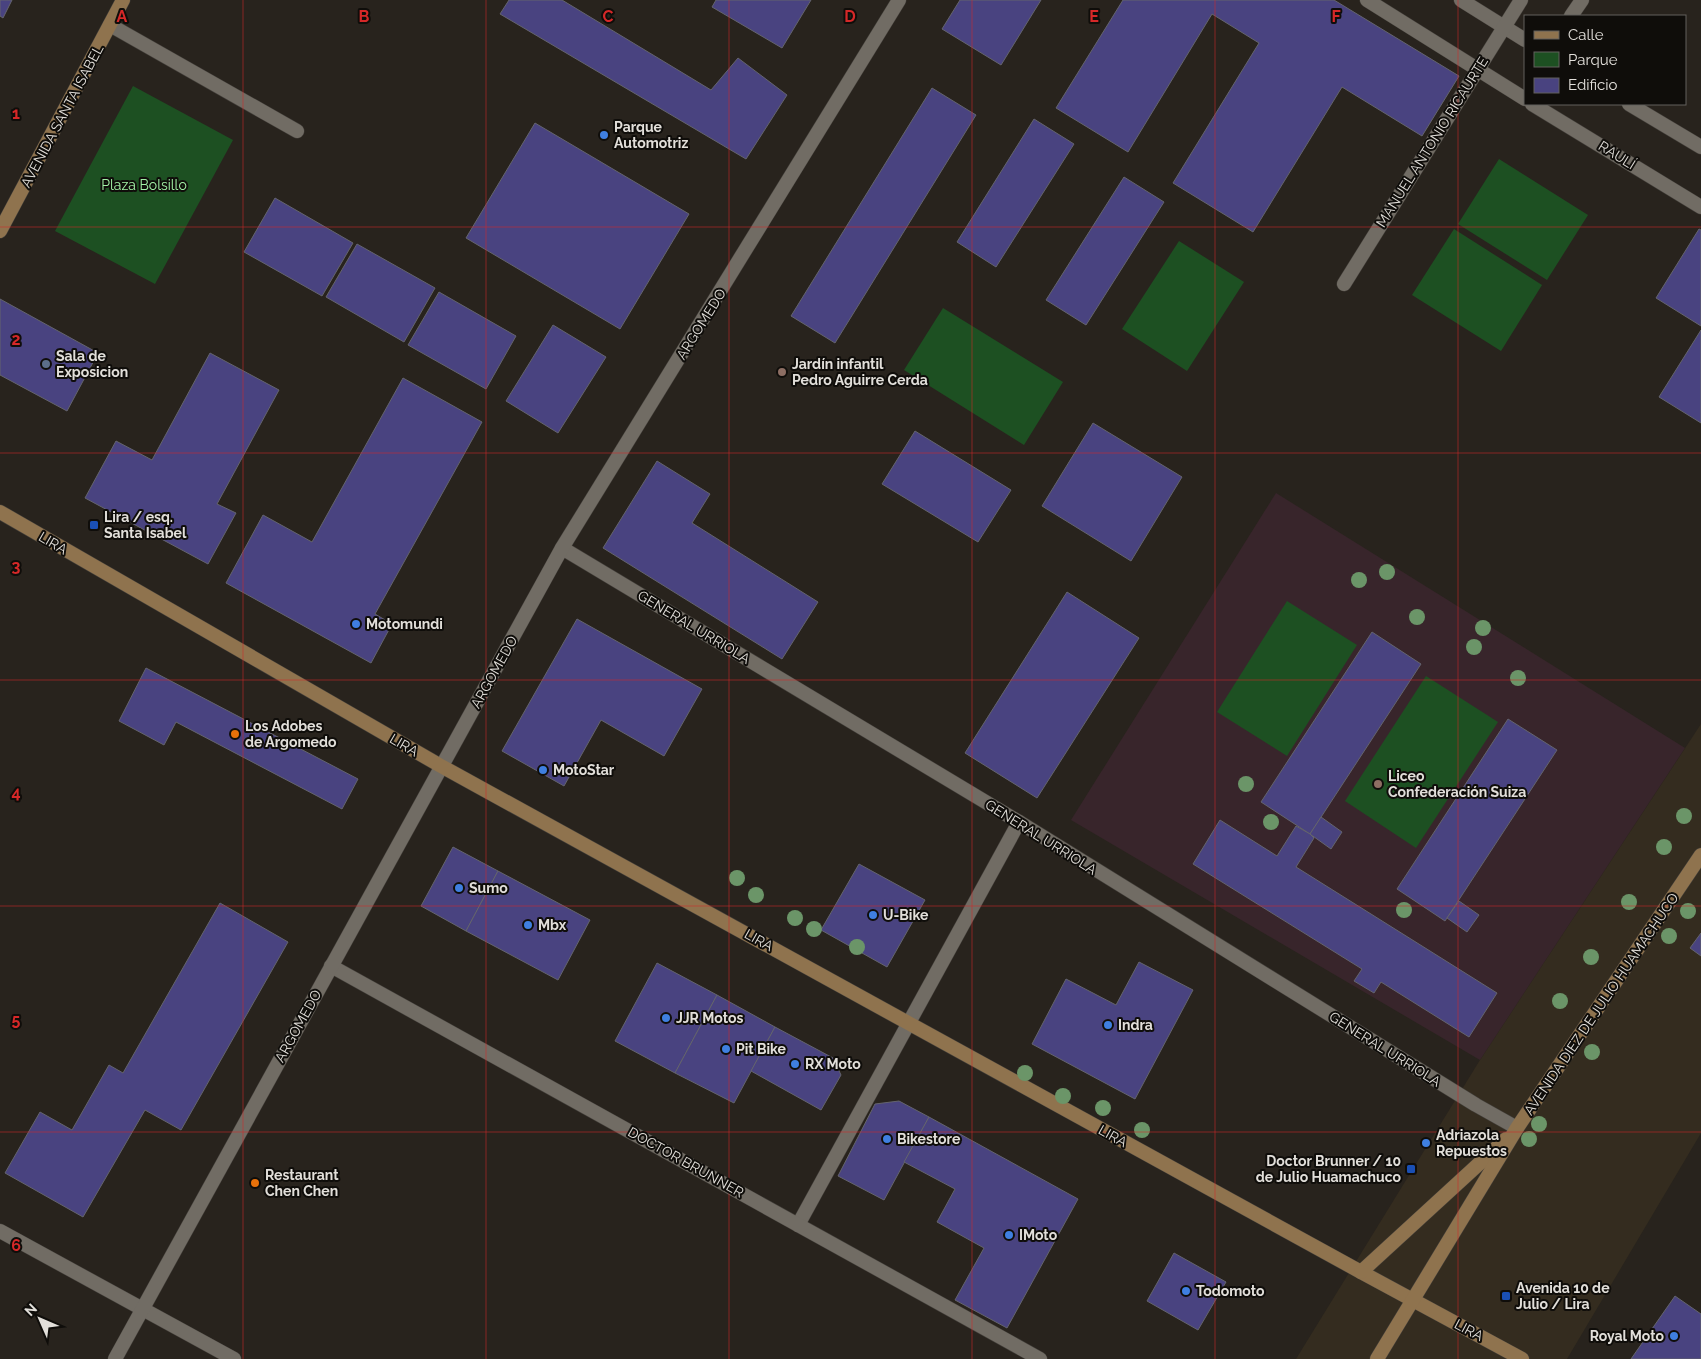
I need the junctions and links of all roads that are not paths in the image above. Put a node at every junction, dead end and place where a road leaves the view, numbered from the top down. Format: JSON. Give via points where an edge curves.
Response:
{"nodes":[{"id":1,"x":124,"y":0,"type":"edge"},
{"id":2,"x":899,"y":0,"type":"edge"},
{"id":3,"x":1368,"y":0,"type":"edge"},
{"id":4,"x":1461,"y":0,"type":"edge"},
{"id":5,"x":1521,"y":0,"type":"edge"},
{"id":6,"x":1582,"y":0,"type":"edge"},
{"id":7,"x":1572,"y":15,"type":"edge"},
{"id":8,"x":110,"y":25,"type":"junction"},
{"id":9,"x":1504,"y":26,"type":"junction"},
{"id":10,"x":1524,"y":39,"type":"edge"},
{"id":11,"x":1477,"y":69,"type":"junction"},
{"id":12,"x":1523,"y":95,"type":"edge"},
{"id":13,"x":1534,"y":105,"type":"edge"},
{"id":14,"x":1631,"y":105,"type":"edge"},
{"id":15,"x":297,"y":131,"type":"dead end"},
{"id":16,"x":1701,"y":147,"type":"edge"},
{"id":17,"x":1701,"y":207,"type":"edge"},
{"id":18,"x":0,"y":231,"type":"edge"},
{"id":19,"x":1344,"y":284,"type":"dead end"},
{"id":20,"x":0,"y":512,"type":"edge"},
{"id":21,"x":562,"y":548,"type":"junction"},
{"id":22,"x":441,"y":766,"type":"junction"},
{"id":23,"x":1019,"y":822,"type":"junction"},
{"id":24,"x":1701,"y":856,"type":"edge"},
{"id":25,"x":331,"y":966,"type":"junction"},
{"id":26,"x":909,"y":1023,"type":"junction"},
{"id":27,"x":1517,"y":1128,"type":"junction"},
{"id":28,"x":798,"y":1225,"type":"junction"},
{"id":29,"x":0,"y":1231,"type":"edge"},
{"id":30,"x":1361,"y":1272,"type":"junction"},
{"id":31,"x":1413,"y":1300,"type":"junction"},
{"id":32,"x":143,"y":1309,"type":"junction"},
{"id":33,"x":115,"y":1359,"type":"edge"},
{"id":34,"x":234,"y":1359,"type":"edge"},
{"id":35,"x":1040,"y":1359,"type":"edge"},
{"id":36,"x":1377,"y":1359,"type":"edge"},
{"id":37,"x":1522,"y":1359,"type":"edge"}],
"edges":[{"from":1,"to":8,"type":"main road","name":"AVENIDA SANTA ISABEL"},
{"from":2,"to":21,"type":"street","name":"ARGOMEDO"},
{"from":3,"to":11,"type":"street"},
{"from":4,"to":9,"type":"street"},
{"from":5,"to":9,"type":"street","name":"MANUEL ANTONIO RICAURTE"},
{"from":6,"to":7,"type":"street"},
{"from":8,"to":15,"type":"street"},
{"from":8,"to":18,"type":"main road","name":"AVENIDA SANTA ISABEL"},
{"from":9,"to":10,"type":"street"},
{"from":9,"to":11,"type":"street","name":"MANUEL ANTONIO RICAURTE"},
{"from":11,"to":12,"type":"street"},
{"from":11,"to":19,"type":"street","name":"MANUEL ANTONIO RICAURTE"},
{"from":13,"to":17,"type":"street","name":"RAULÍ"},
{"from":14,"to":16,"type":"street"},
{"from":20,"to":22,"type":"main road","name":"LIRA"},
{"from":21,"to":22,"type":"street","name":"ARGOMEDO"},
{"from":21,"to":23,"type":"street","name":"GENERAL URRIOLA"},
{"from":22,"to":25,"type":"street","name":"ARGOMEDO"},
{"from":22,"to":26,"type":"main road","name":"LIRA"},
{"from":23,"to":26,"type":"street"},
{"from":23,"to":27,"type":"street","name":"GENERAL URRIOLA"},
{"from":24,"to":27,"type":"main road","name":"AVENIDA DIEZ DE JULIO HUAMACHUCO"},
{"from":25,"to":28,"type":"street","name":"DOCTOR BRUNNER"},
{"from":25,"to":32,"type":"street","name":"ARGOMEDO"},
{"from":26,"to":28,"type":"street"},
{"from":26,"to":30,"type":"main road","name":"LIRA"},
{"from":27,"to":30,"type":"main road"},
{"from":27,"to":31,"type":"main road","name":"AVENIDA DIEZ DE JULIO HUAMACHUCO"},
{"from":28,"to":35,"type":"street","name":"DOCTOR BRUNNER"},
{"from":29,"to":32,"type":"street"},
{"from":30,"to":31,"type":"main road","name":"LIRA"},
{"from":31,"to":36,"type":"main road","name":"AVENIDA DIEZ DE JULIO HUAMACHUCO"},
{"from":31,"to":37,"type":"main road","name":"LIRA"},
{"from":32,"to":33,"type":"street","name":"ARGOMEDO"},
{"from":32,"to":34,"type":"street"}]}
